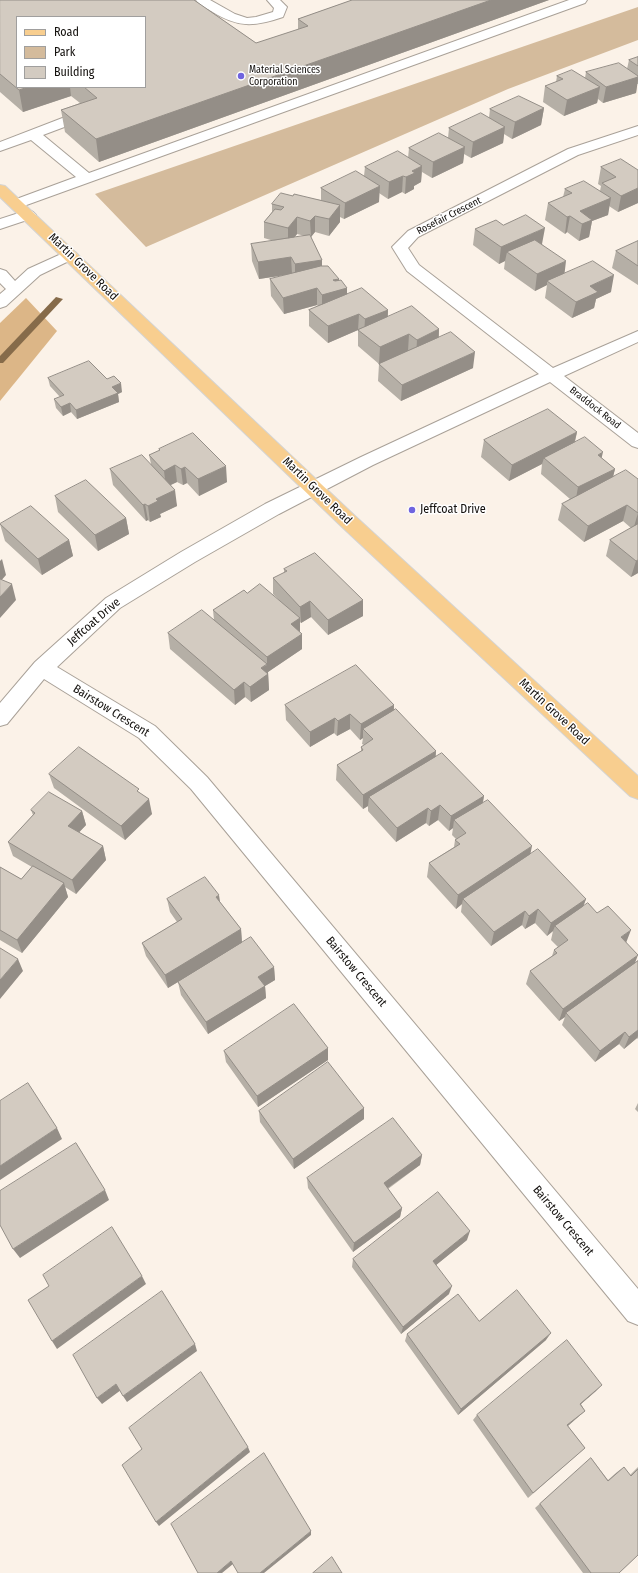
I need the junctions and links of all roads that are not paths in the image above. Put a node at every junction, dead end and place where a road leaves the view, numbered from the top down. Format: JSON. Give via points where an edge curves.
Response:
{"nodes":[{"id":1,"x":202,"y":0,"type":"edge"},
{"id":2,"x":274,"y":0,"type":"edge"},
{"id":3,"x":581,"y":0,"type":"edge"},
{"id":4,"x":70,"y":120,"type":"edge"},
{"id":5,"x":638,"y":130,"type":"edge"},
{"id":6,"x":33,"y":134,"type":"junction"},
{"id":7,"x":0,"y":147,"type":"edge"},
{"id":8,"x":86,"y":178,"type":"junction"},
{"id":9,"x":0,"y":188,"type":"edge"},
{"id":10,"x":16,"y":204,"type":"junction"},
{"id":11,"x":28,"y":215,"type":"junction"},
{"id":12,"x":0,"y":224,"type":"edge"},
{"id":13,"x":70,"y":255,"type":"junction"},
{"id":14,"x":0,"y":274,"type":"edge"},
{"id":15,"x":15,"y":290,"type":"junction"},
{"id":16,"x":0,"y":303,"type":"edge"},
{"id":17,"x":638,"y":336,"type":"edge"},
{"id":18,"x":551,"y":375,"type":"junction"},
{"id":19,"x":638,"y":442,"type":"edge"},
{"id":20,"x":314,"y":488,"type":"junction"},
{"id":21,"x":42,"y":668,"type":"junction"},
{"id":22,"x":0,"y":718,"type":"edge"},
{"id":23,"x":638,"y":790,"type":"edge"},
{"id":24,"x":638,"y":1311,"type":"edge"}],
"edges":[{"from":1,"to":2,"type":"street","via":[[233,20],[248,22],[279,14],[281,7]]},
{"from":3,"to":8,"type":"street"},
{"from":4,"to":6,"type":"street"},
{"from":5,"to":18,"type":"street","name":"Rosefair Crescent","via":[[573,152],[413,234],[400,247],[413,268]]},
{"from":6,"to":7,"type":"street"},
{"from":6,"to":8,"type":"street"},
{"from":8,"to":10,"type":"street"},
{"from":9,"to":10,"type":"main road","name":"Martin Grove Road"},
{"from":10,"to":11,"type":"main road","name":"Martin Grove Road"},
{"from":11,"to":12,"type":"street"},
{"from":11,"to":13,"type":"main road","name":"Martin Grove Road"},
{"from":13,"to":15,"type":"street","via":[[34,272]]},
{"from":13,"to":20,"type":"main road","name":"Martin Grove Road"},
{"from":14,"to":15,"type":"street"},
{"from":15,"to":16,"type":"street"},
{"from":17,"to":18,"type":"street","name":"Jeffcoat Drive"},
{"from":18,"to":19,"type":"street","name":"Braddock Road"},
{"from":18,"to":20,"type":"street","name":"Jeffcoat Drive"},
{"from":20,"to":21,"type":"street","name":"Jeffcoat Drive","via":[[188,557],[113,603]]},
{"from":20,"to":23,"type":"main road","name":"Martin Grove Road"},
{"from":21,"to":22,"type":"street","name":"Jeffcoat Drive"},
{"from":21,"to":24,"type":"street","name":"Bairstow Crescent","via":[[147,732],[199,783]]}]}
